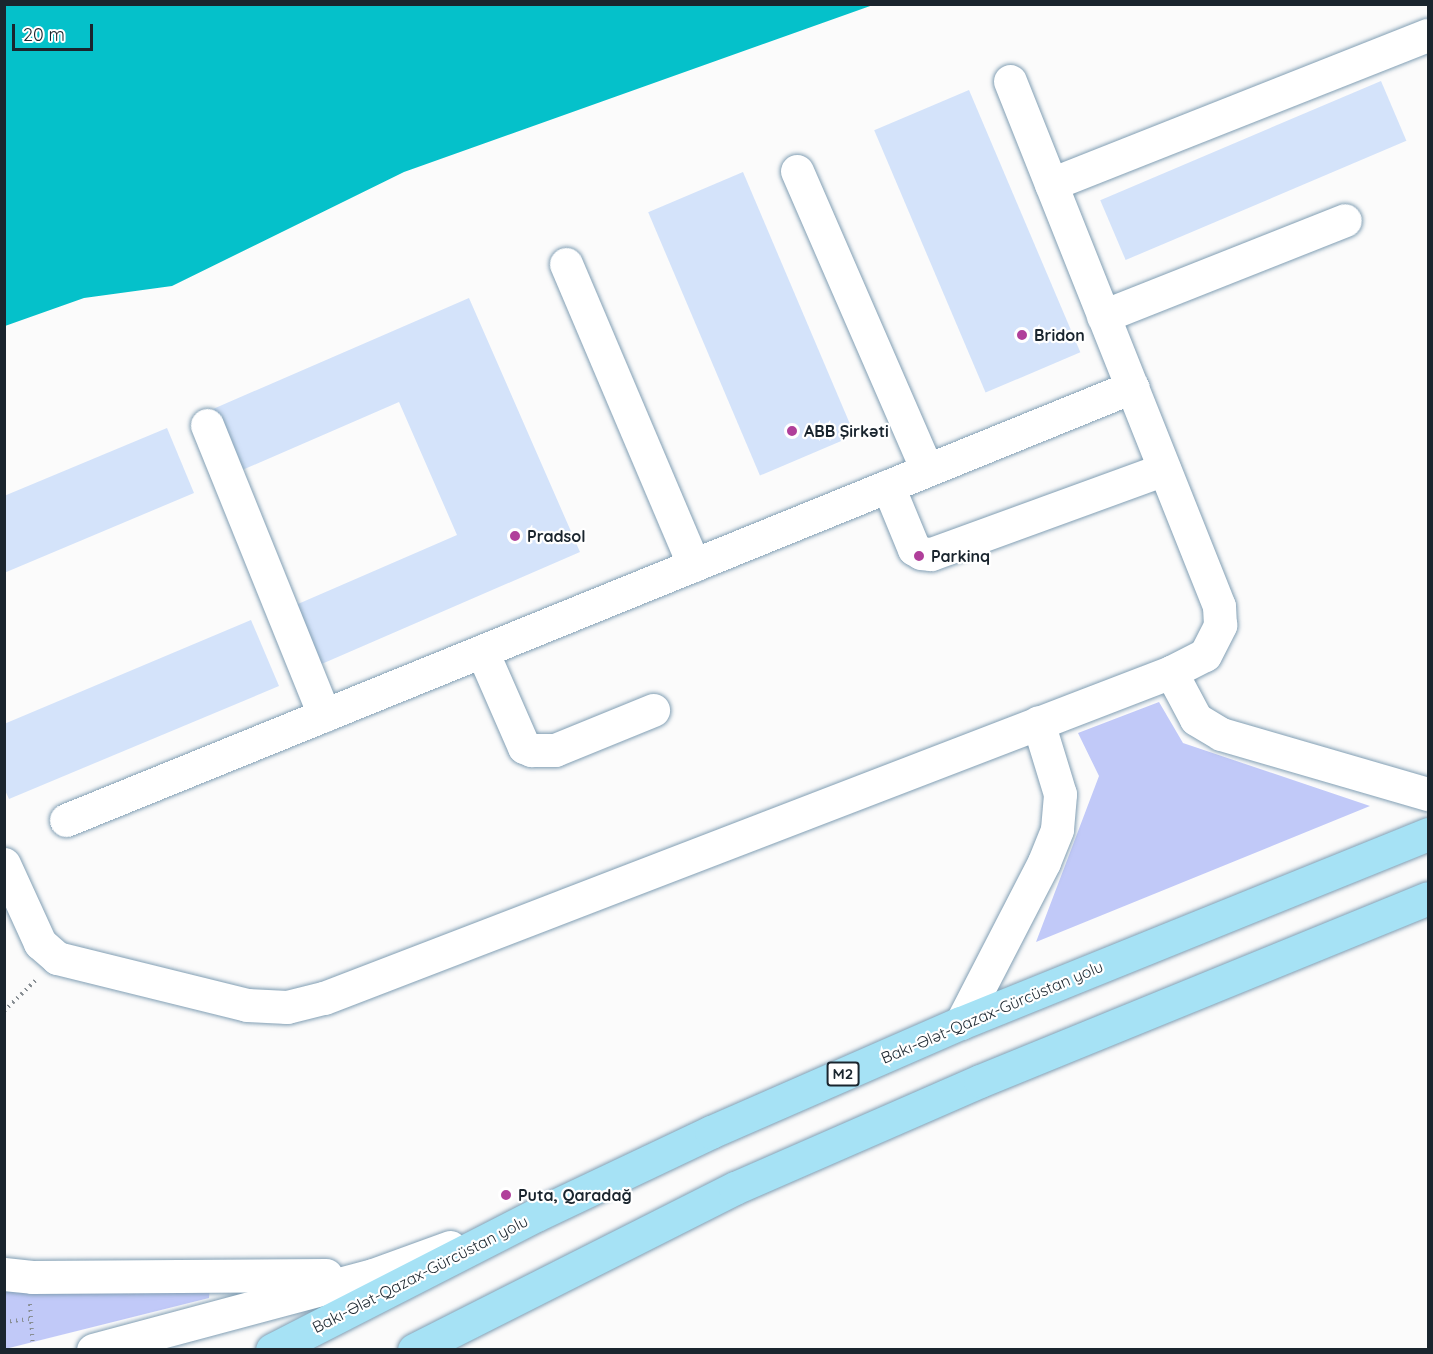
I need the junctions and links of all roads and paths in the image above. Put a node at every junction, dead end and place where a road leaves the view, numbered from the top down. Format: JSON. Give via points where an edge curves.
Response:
{"nodes":[{"id":1,"x":1428,"y":34,"type":"edge"},
{"id":2,"x":1010,"y":81,"type":"dead end"},
{"id":3,"x":797,"y":171,"type":"dead end"},
{"id":4,"x":1051,"y":184,"type":"junction"},
{"id":5,"x":1345,"y":220,"type":"dead end"},
{"id":6,"x":566,"y":264,"type":"dead end"},
{"id":7,"x":1103,"y":316,"type":"junction"},
{"id":8,"x":1132,"y":387,"type":"junction"},
{"id":9,"x":207,"y":425,"type":"dead end"},
{"id":10,"x":1164,"y":469,"type":"junction"},
{"id":11,"x":927,"y":470,"type":"junction"},
{"id":12,"x":888,"y":486,"type":"junction"},
{"id":13,"x":694,"y":565,"type":"junction"},
{"id":14,"x":482,"y":651,"type":"junction"},
{"id":15,"x":1171,"y":672,"type":"junction"},
{"id":16,"x":653,"y":710,"type":"dead end"},
{"id":17,"x":324,"y":715,"type":"junction"},
{"id":18,"x":1038,"y":722,"type":"junction"},
{"id":19,"x":1428,"y":794,"type":"edge"},
{"id":20,"x":66,"y":820,"type":"dead end"},
{"id":21,"x":1428,"y":834,"type":"edge"},
{"id":22,"x":4,"y":864,"type":"edge"},
{"id":23,"x":1428,"y":898,"type":"edge"},
{"id":24,"x":57,"y":958,"type":"junction"},
{"id":25,"x":4,"y":1011,"type":"edge"},
{"id":26,"x":961,"y":1023,"type":"junction"},
{"id":27,"x":536,"y":1215,"type":"junction"},
{"id":28,"x":373,"y":1275,"type":"junction"},
{"id":29,"x":18,"y":1276,"type":"edge"},
{"id":30,"x":29,"y":1319,"type":"junction"},
{"id":31,"x":4,"y":1322,"type":"edge"},
{"id":32,"x":33,"y":1343,"type":"dead end"},
{"id":33,"x":93,"y":1350,"type":"edge"},
{"id":34,"x":272,"y":1350,"type":"edge"},
{"id":35,"x":414,"y":1350,"type":"edge"}],
"edges":[{"from":1,"to":4,"type":"street"},
{"from":2,"to":4,"type":"street"},
{"from":3,"to":11,"type":"street"},
{"from":4,"to":7,"type":"street"},
{"from":5,"to":7,"type":"street"},
{"from":6,"to":13,"type":"street"},
{"from":7,"to":8,"type":"street"},
{"from":8,"to":10,"type":"street"},
{"from":8,"to":11,"type":"street"},
{"from":9,"to":17,"type":"street"},
{"from":10,"to":12,"type":"street","via":[[931,554],[914,549]]},
{"from":10,"to":15,"type":"street","via":[[1219,606],[1220,625],[1205,655]]},
{"from":11,"to":12,"type":"street"},
{"from":12,"to":13,"type":"street"},
{"from":13,"to":14,"type":"street"},
{"from":14,"to":16,"type":"street","via":[[524,747],[531,750],[555,750]]},
{"from":14,"to":17,"type":"street"},
{"from":15,"to":18,"type":"street"},
{"from":15,"to":19,"type":"street","via":[[1196,719],[1221,734]]},
{"from":17,"to":20,"type":"street"},
{"from":18,"to":24,"type":"street","via":[[306,1002],[287,1006],[247,1005]]},
{"from":18,"to":26,"type":"street","via":[[1060,794],[1057,829]]},
{"from":21,"to":26,"type":"highway","name":"Bakı-Ələt-Qazax-Gürcüstan yolu","number":"M2"},
{"from":22,"to":24,"type":"street","via":[[40,943]]},
{"from":23,"to":35,"type":"highway","via":[[980,1081],[735,1188]]},
{"from":24,"to":25,"type":"path"},
{"from":26,"to":27,"type":"highway","name":"Bakı-Ələt-Qazax-Gürcüstan yolu","number":"M2","via":[[711,1132]]},
{"from":27,"to":28,"type":"street"},
{"from":27,"to":34,"type":"highway","name":"Bakı-Ələt-Qazax-Gürcüstan yolu","number":"M2"},
{"from":28,"to":29,"type":"street"},
{"from":28,"to":33,"type":"street"},
{"from":29,"to":30,"type":"path"},
{"from":30,"to":31,"type":"path"},
{"from":30,"to":32,"type":"path"}]}
